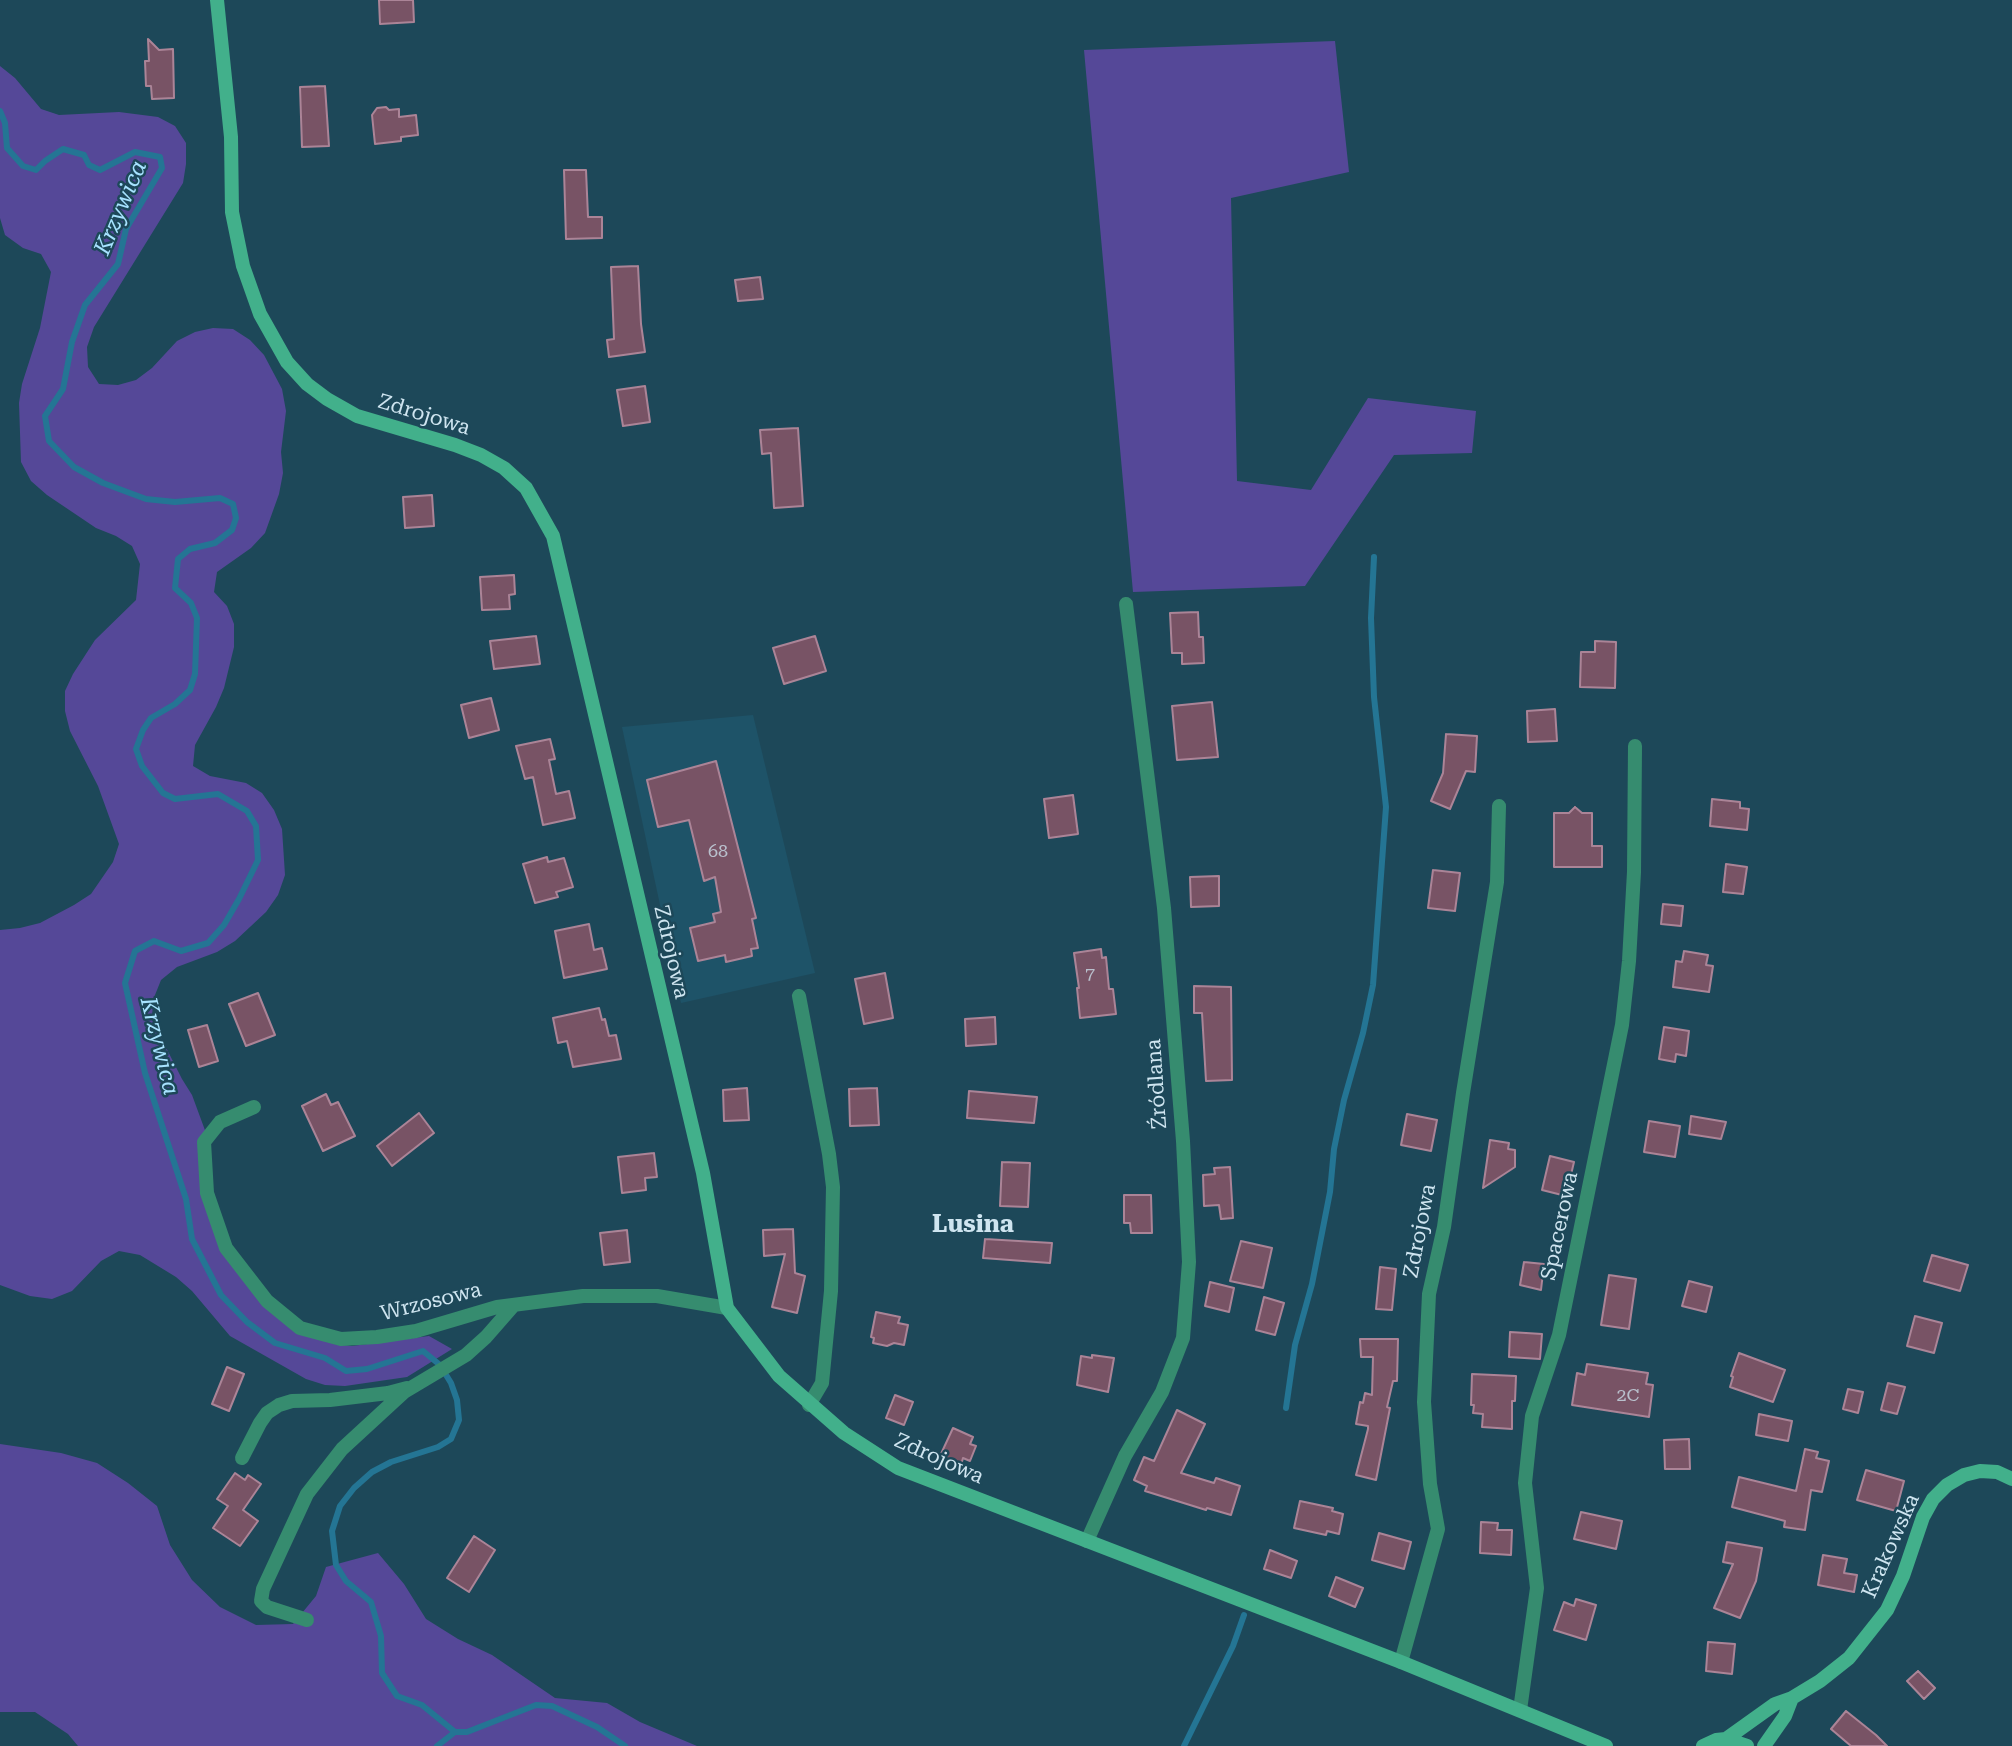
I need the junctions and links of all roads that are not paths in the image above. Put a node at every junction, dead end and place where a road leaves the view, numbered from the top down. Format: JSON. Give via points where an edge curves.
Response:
{"nodes":[{"id":1,"x":217,"y":0,"type":"edge"},
{"id":2,"x":1126,"y":604,"type":"dead end"},
{"id":3,"x":1635,"y":746,"type":"dead end"},
{"id":4,"x":1499,"y":806,"type":"dead end"},
{"id":5,"x":799,"y":996,"type":"dead end"},
{"id":6,"x":254,"y":1107,"type":"dead end"},
{"id":7,"x":514,"y":1305,"type":"junction"},
{"id":8,"x":727,"y":1308,"type":"junction"},
{"id":9,"x":412,"y":1386,"type":"junction"},
{"id":10,"x":809,"y":1405,"type":"junction"},
{"id":11,"x":242,"y":1458,"type":"dead end"},
{"id":12,"x":2012,"y":1479,"type":"edge"},
{"id":13,"x":1087,"y":1541,"type":"junction"},
{"id":14,"x":307,"y":1620,"type":"dead end"},
{"id":15,"x":1401,"y":1662,"type":"junction"},
{"id":16,"x":1792,"y":1698,"type":"junction"},
{"id":17,"x":1520,"y":1710,"type":"junction"},
{"id":18,"x":1726,"y":1739,"type":"junction"},
{"id":19,"x":1606,"y":1746,"type":"edge"},
{"id":20,"x":1703,"y":1746,"type":"edge"},
{"id":21,"x":1747,"y":1746,"type":"edge"},
{"id":22,"x":1764,"y":1746,"type":"edge"}],
"edges":[{"from":1,"to":8,"type":"street","name":"Zdrojowa","via":[[231,137],[232,212],[243,266],[260,314],[287,362],[307,384],[357,416],[455,445],[504,468],[526,488],[553,536],[703,1173]]},
{"from":2,"to":13,"type":"street","name":"Źródlana","via":[[1164,908],[1189,1262],[1183,1339],[1163,1392],[1125,1456]]},
{"from":3,"to":17,"type":"street","name":"Spacerowa","via":[[1634,872],[1622,1025],[1559,1335],[1532,1416],[1525,1483],[1537,1588]]},
{"from":4,"to":15,"type":"street","name":"Zdrojowa","via":[[1497,882],[1444,1227],[1429,1294],[1424,1402],[1437,1529]]},
{"from":5,"to":10,"type":"street","via":[[834,1187],[822,1383]]},
{"from":6,"to":7,"type":"street","name":"Wrzosowa","via":[[220,1122],[204,1142],[207,1193],[226,1248],[267,1301],[300,1328],[341,1339],[377,1337]]},
{"from":7,"to":8,"type":"street","name":"Wrzosowa","via":[[583,1296],[657,1296]]},
{"from":7,"to":9,"type":"street","via":[[466,1354]]},
{"from":8,"to":10,"type":"street","name":"Zdrojowa","via":[[779,1376]]},
{"from":9,"to":11,"type":"street","via":[[388,1393],[309,1398],[279,1405],[260,1423]]},
{"from":9,"to":14,"type":"street","via":[[320,1474],[263,1589],[261,1601],[267,1607]]},
{"from":10,"to":13,"type":"street","name":"Zdrojowa","via":[[898,1468]]},
{"from":12,"to":16,"type":"street","name":"Krakowska","via":[[1980,1471],[1947,1485],[1923,1517],[1903,1576],[1871,1633],[1849,1658]]},
{"from":13,"to":15,"type":"street","name":"Zdrojowa"},
{"from":15,"to":17,"type":"street","name":"Zdrojowa"},
{"from":16,"to":18,"type":"street","name":"Krakowska","via":[[1775,1704]]},
{"from":16,"to":22,"type":"street"},
{"from":17,"to":19,"type":"street","name":"Zdrojowa"},
{"from":18,"to":20,"type":"street","name":"Krakowska"},
{"from":18,"to":21,"type":"street"}]}
